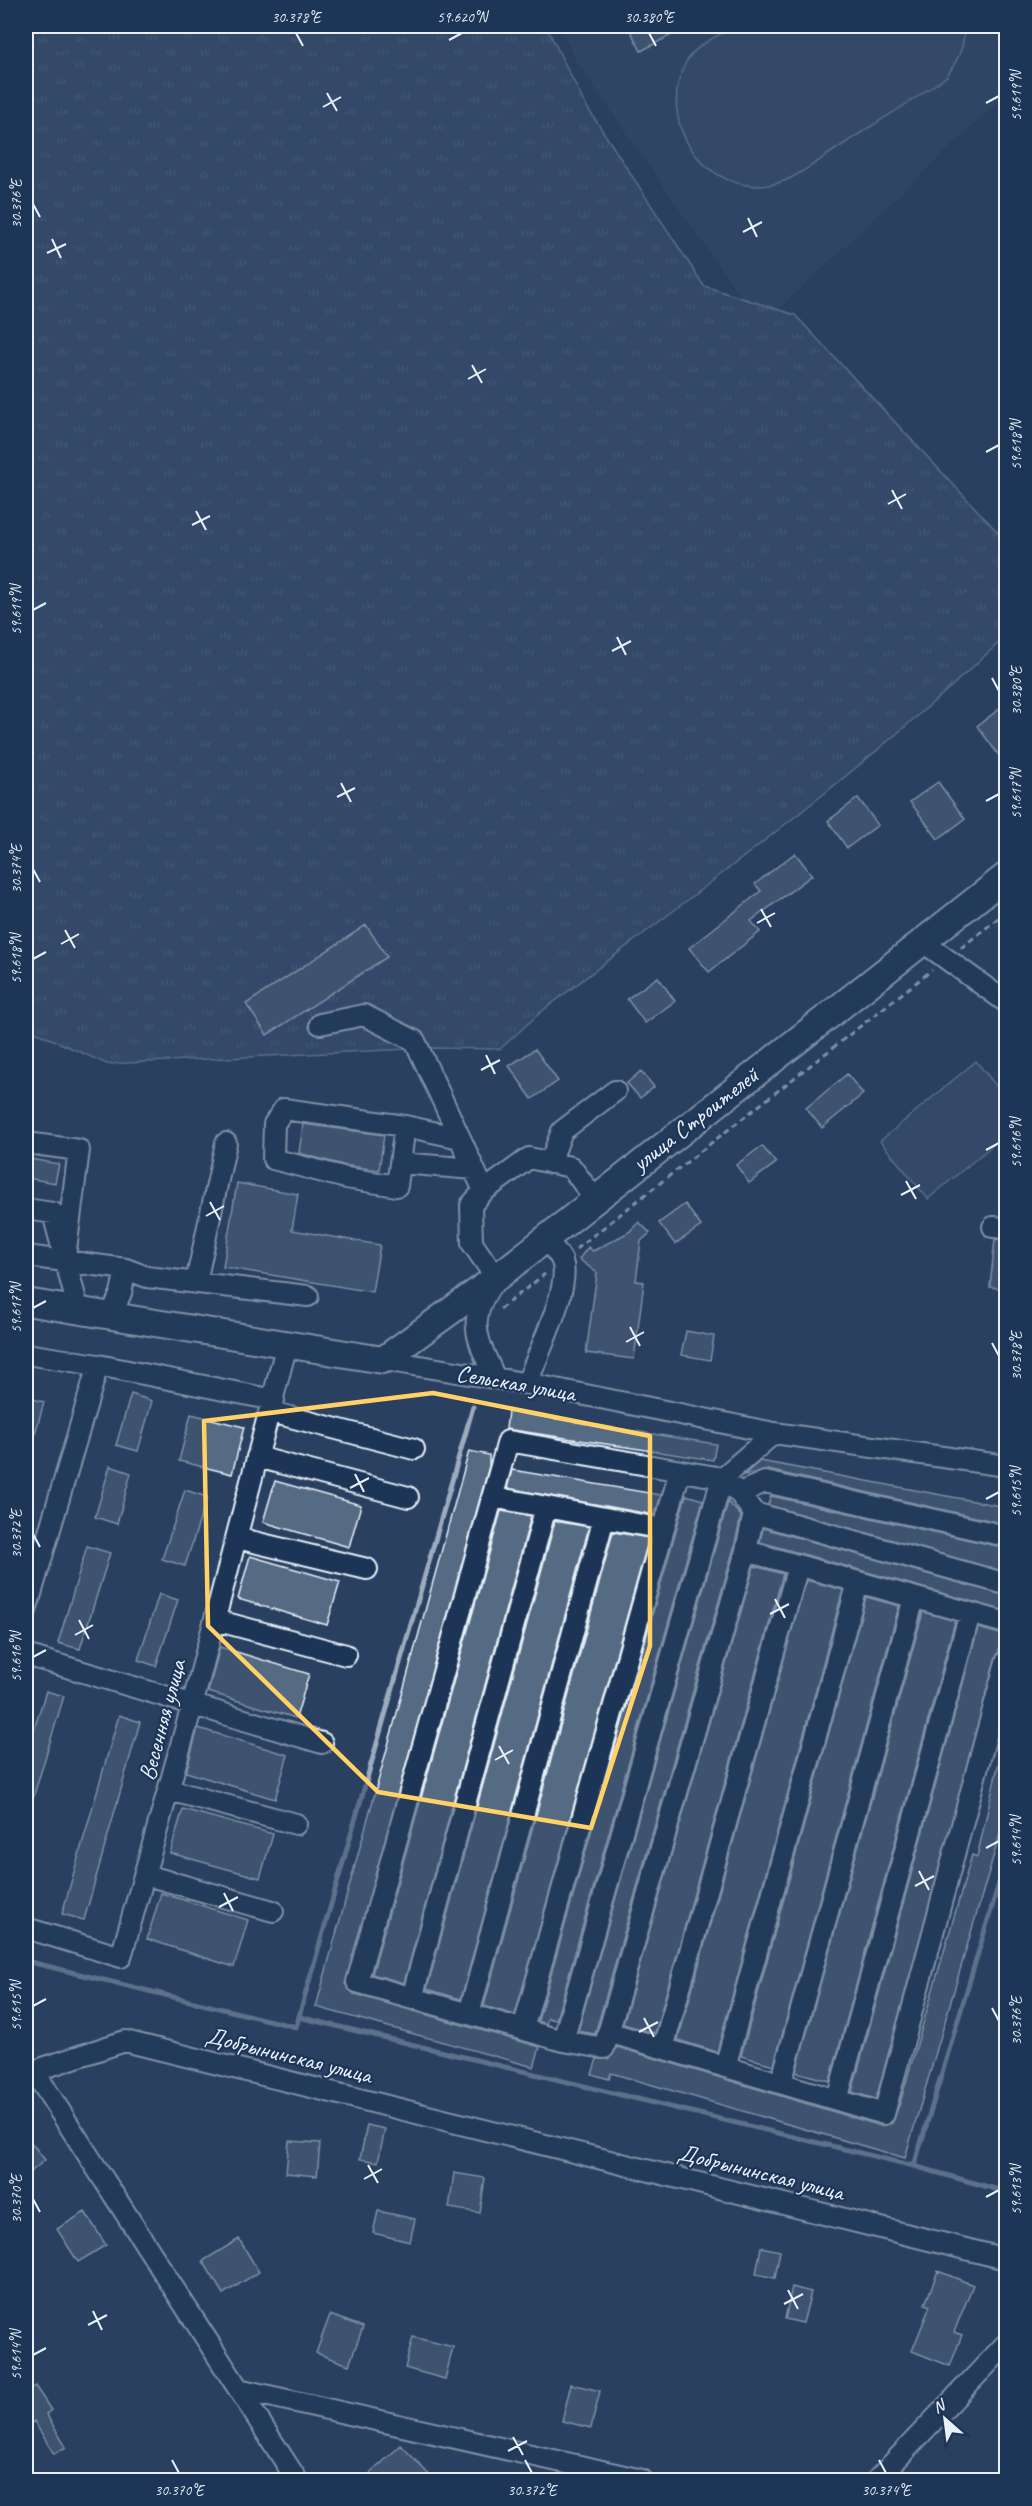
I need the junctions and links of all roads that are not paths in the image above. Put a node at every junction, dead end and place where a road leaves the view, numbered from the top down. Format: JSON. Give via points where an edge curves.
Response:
{"nodes":[{"id":1,"x":1006,"y":876,"type":"edge"},
{"id":2,"x":923,"y":942,"type":"junction"},
{"id":3,"x":1006,"y":1002,"type":"edge"},
{"id":4,"x":320,"y":1024,"type":"dead end"},
{"id":5,"x":615,"y":1091,"type":"dead end"},
{"id":6,"x":405,"y":1126,"type":"junction"},
{"id":7,"x":460,"y":1138,"type":"junction"},
{"id":8,"x":26,"y":1143,"type":"edge"},
{"id":9,"x":226,"y":1143,"type":"dead end"},
{"id":10,"x":400,"y":1163,"type":"junction"},
{"id":11,"x":550,"y":1163,"type":"junction"},
{"id":12,"x":474,"y":1169,"type":"junction"},
{"id":13,"x":484,"y":1191,"type":"junction"},
{"id":14,"x":594,"y":1198,"type":"junction"},
{"id":15,"x":26,"y":1209,"type":"edge"},
{"id":16,"x":545,"y":1238,"type":"junction"},
{"id":17,"x":26,"y":1256,"type":"edge"},
{"id":18,"x":65,"y":1259,"type":"junction"},
{"id":19,"x":126,"y":1269,"type":"junction"},
{"id":20,"x":496,"y":1278,"type":"junction"},
{"id":21,"x":196,"y":1282,"type":"junction"},
{"id":22,"x":308,"y":1296,"type":"dead end"},
{"id":23,"x":26,"y":1302,"type":"edge"},
{"id":24,"x":79,"y":1312,"type":"junction"},
{"id":25,"x":110,"y":1318,"type":"junction"},
{"id":26,"x":287,"y":1344,"type":"junction"},
{"id":27,"x":26,"y":1354,"type":"edge"},
{"id":28,"x":383,"y":1360,"type":"junction"},
{"id":29,"x":98,"y":1365,"type":"junction"},
{"id":30,"x":495,"y":1378,"type":"junction"},
{"id":31,"x":527,"y":1384,"type":"junction"},
{"id":32,"x":272,"y":1406,"type":"junction"},
{"id":33,"x":774,"y":1433,"type":"junction"},
{"id":34,"x":414,"y":1449,"type":"dead end"},
{"id":35,"x":257,"y":1457,"type":"junction"},
{"id":36,"x":1006,"y":1466,"type":"edge"},
{"id":37,"x":680,"y":1471,"type":"junction"},
{"id":38,"x":722,"y":1478,"type":"junction"},
{"id":39,"x":739,"y":1493,"type":"junction"},
{"id":40,"x":408,"y":1497,"type":"dead end"},
{"id":41,"x":493,"y":1497,"type":"junction"},
{"id":42,"x":546,"y":1507,"type":"junction"},
{"id":43,"x":754,"y":1513,"type":"junction"},
{"id":44,"x":604,"y":1518,"type":"junction"},
{"id":45,"x":663,"y":1529,"type":"junction"},
{"id":46,"x":1006,"y":1536,"type":"edge"},
{"id":47,"x":237,"y":1538,"type":"junction"},
{"id":48,"x":746,"y":1551,"type":"junction"},
{"id":49,"x":798,"y":1566,"type":"junction"},
{"id":50,"x":367,"y":1569,"type":"dead end"},
{"id":51,"x":858,"y":1582,"type":"junction"},
{"id":52,"x":1006,"y":1584,"type":"edge"},
{"id":53,"x":914,"y":1598,"type":"junction"},
{"id":54,"x":26,"y":1611,"type":"edge"},
{"id":55,"x":970,"y":1613,"type":"junction"},
{"id":56,"x":215,"y":1620,"type":"junction"},
{"id":57,"x":1006,"y":1623,"type":"edge"},
{"id":58,"x":26,"y":1654,"type":"edge"},
{"id":59,"x":346,"y":1655,"type":"dead end"},
{"id":60,"x":1006,"y":1662,"type":"edge"},
{"id":61,"x":192,"y":1706,"type":"junction"},
{"id":62,"x":322,"y":1743,"type":"dead end"},
{"id":63,"x":169,"y":1790,"type":"junction"},
{"id":64,"x":296,"y":1824,"type":"dead end"},
{"id":65,"x":146,"y":1875,"type":"junction"},
{"id":66,"x":273,"y":1911,"type":"dead end"},
{"id":67,"x":26,"y":1928,"type":"edge"},
{"id":68,"x":412,"y":1998,"type":"junction"},
{"id":69,"x":469,"y":2014,"type":"junction"},
{"id":70,"x":523,"y":2029,"type":"junction"},
{"id":71,"x":608,"y":2032,"type":"junction"},
{"id":72,"x":564,"y":2041,"type":"junction"},
{"id":73,"x":663,"y":2049,"type":"junction"},
{"id":74,"x":725,"y":2067,"type":"junction"},
{"id":75,"x":30,"y":2074,"type":"edge"},
{"id":76,"x":781,"y":2083,"type":"junction"},
{"id":77,"x":837,"y":2100,"type":"junction"},
{"id":78,"x":1006,"y":2259,"type":"edge"},
{"id":79,"x":1006,"y":2344,"type":"edge"},
{"id":80,"x":238,"y":2390,"type":"junction"},
{"id":81,"x":297,"y":2481,"type":"edge"},
{"id":82,"x":642,"y":2481,"type":"edge"},
{"id":83,"x":878,"y":2481,"type":"edge"}],
"edges":[{"from":1,"to":2,"type":"main road","name":"улица Строителей"},
{"from":2,"to":3,"type":"street"},
{"from":2,"to":14,"type":"main road","name":"улица Строителей"},
{"from":4,"to":7,"type":"street","via":[[364,1015],[414,1041]]},
{"from":5,"to":11,"type":"street","via":[[562,1131]]},
{"from":6,"to":7,"type":"street"},
{"from":6,"to":10,"type":"street"},
{"from":6,"to":10,"type":"street","via":[[284,1109],[274,1124],[273,1159],[346,1178],[397,1186]]},
{"from":7,"to":12,"type":"street"},
{"from":8,"to":18,"type":"street","via":[[79,1150]]},
{"from":9,"to":21,"type":"street"},
{"from":10,"to":12,"type":"street"},
{"from":11,"to":13,"type":"street","via":[[529,1158]]},
{"from":11,"to":14,"type":"street","via":[[571,1167]]},
{"from":12,"to":13,"type":"street"},
{"from":13,"to":20,"type":"street","via":[[471,1204],[472,1243]]},
{"from":14,"to":16,"type":"main road","name":"улица Строителей"},
{"from":15,"to":18,"type":"street","via":[[53,1213]]},
{"from":16,"to":20,"type":"main road","name":"улица Строителей"},
{"from":16,"to":31,"type":"street","via":[[562,1260],[564,1280]]},
{"from":17,"to":18,"type":"street"},
{"from":18,"to":19,"type":"street"},
{"from":18,"to":24,"type":"street"},
{"from":19,"to":21,"type":"street","via":[[147,1277]]},
{"from":19,"to":25,"type":"street"},
{"from":20,"to":28,"type":"main road","name":"улица Строителей"},
{"from":20,"to":30,"type":"street","via":[[482,1297],[475,1316],[476,1335]]},
{"from":21,"to":22,"type":"street"},
{"from":23,"to":24,"type":"main road","name":"Сельская улица"},
{"from":24,"to":25,"type":"main road","name":"Сельская улица"},
{"from":25,"to":26,"type":"main road","name":"Сельская улица"},
{"from":26,"to":28,"type":"main road","name":"Сельская улица"},
{"from":26,"to":32,"type":"street","name":"Весенняя улица"},
{"from":27,"to":29,"type":"street"},
{"from":28,"to":30,"type":"street","name":"Сельская улица"},
{"from":29,"to":32,"type":"street"},
{"from":29,"to":54,"type":"street"},
{"from":30,"to":31,"type":"street","name":"Сельская улица"},
{"from":31,"to":33,"type":"street","name":"Сельская улица"},
{"from":32,"to":34,"type":"street"},
{"from":32,"to":35,"type":"street","name":"Весенняя улица"},
{"from":33,"to":36,"type":"street","name":"Сельская улица"},
{"from":33,"to":38,"type":"street"},
{"from":35,"to":40,"type":"street"},
{"from":35,"to":47,"type":"street","name":"Весенняя улица"},
{"from":37,"to":38,"type":"street"},
{"from":37,"to":41,"type":"street","via":[[508,1441]]},
{"from":37,"to":45,"type":"street"},
{"from":38,"to":39,"type":"street"},
{"from":38,"to":72,"type":"street"},
{"from":39,"to":43,"type":"street"},
{"from":39,"to":46,"type":"street","via":[[765,1482]]},
{"from":41,"to":42,"type":"street"},
{"from":41,"to":68,"type":"street","via":[[357,1982]]},
{"from":42,"to":44,"type":"street"},
{"from":42,"to":68,"type":"street"},
{"from":43,"to":48,"type":"street"},
{"from":43,"to":52,"type":"street"},
{"from":44,"to":45,"type":"street"},
{"from":44,"to":69,"type":"street"},
{"from":45,"to":70,"type":"street"},
{"from":47,"to":50,"type":"street"},
{"from":47,"to":56,"type":"street","name":"Весенняя улица"},
{"from":48,"to":49,"type":"street"},
{"from":48,"to":71,"type":"street"},
{"from":49,"to":51,"type":"street"},
{"from":49,"to":73,"type":"street"},
{"from":51,"to":53,"type":"street"},
{"from":51,"to":74,"type":"street"},
{"from":53,"to":55,"type":"street"},
{"from":53,"to":76,"type":"street"},
{"from":55,"to":57,"type":"street"},
{"from":55,"to":77,"type":"street"},
{"from":56,"to":59,"type":"street"},
{"from":56,"to":61,"type":"street","name":"Весенняя улица"},
{"from":58,"to":61,"type":"street"},
{"from":60,"to":77,"type":"street","via":[[884,2114]]},
{"from":61,"to":62,"type":"street"},
{"from":61,"to":63,"type":"street","name":"Весенняя улица"},
{"from":63,"to":64,"type":"street"},
{"from":63,"to":65,"type":"street","name":"Весенняя улица"},
{"from":65,"to":66,"type":"street"},
{"from":65,"to":67,"type":"street","name":"Весенняя улица","via":[[121,1957]]},
{"from":68,"to":69,"type":"street"},
{"from":69,"to":70,"type":"street"},
{"from":70,"to":72,"type":"street"},
{"from":71,"to":72,"type":"street","via":[[604,2048]]},
{"from":71,"to":73,"type":"street"},
{"from":73,"to":74,"type":"street"},
{"from":74,"to":76,"type":"street"},
{"from":75,"to":78,"type":"street","name":"Добрынинская улица","via":[[125,2041]]},
{"from":75,"to":80,"type":"street","name":"Добрынинская улица"},
{"from":76,"to":77,"type":"street"},
{"from":79,"to":83,"type":"street"},
{"from":80,"to":81,"type":"street","name":"Добрынинская улица"},
{"from":80,"to":82,"type":"street"}]}
